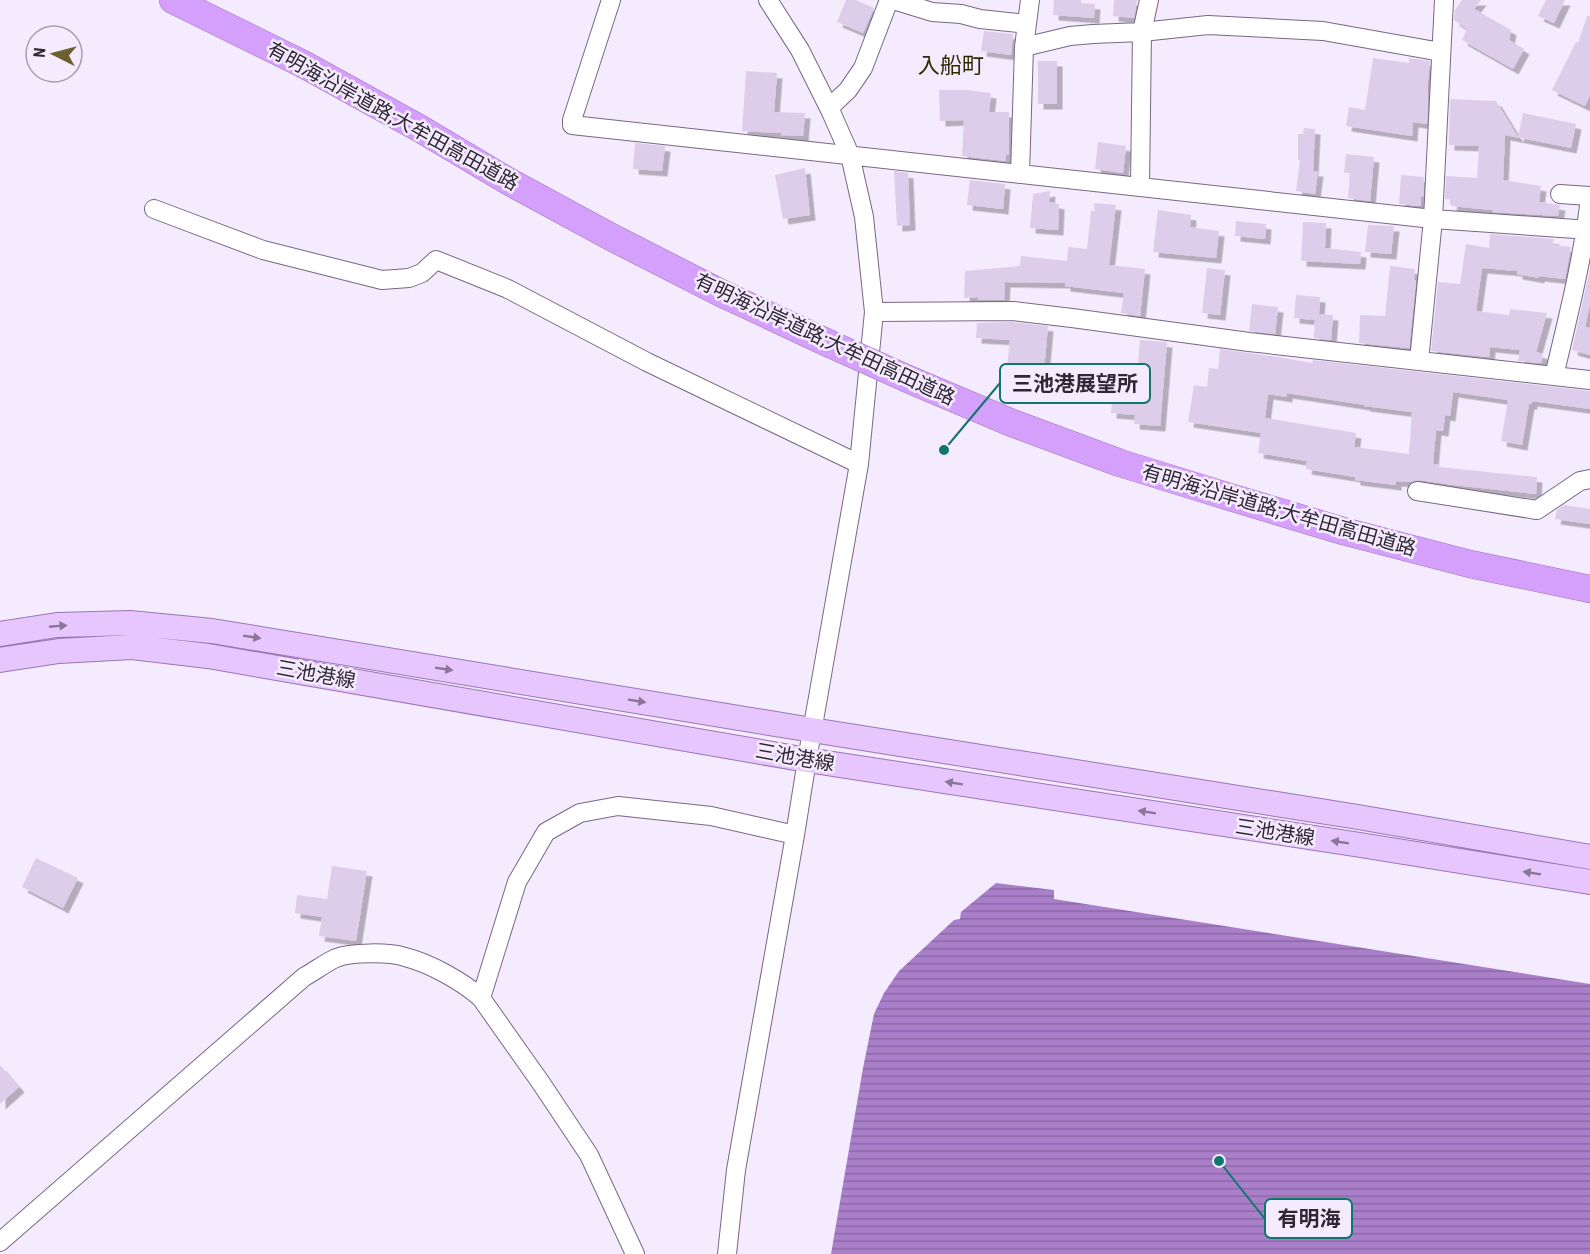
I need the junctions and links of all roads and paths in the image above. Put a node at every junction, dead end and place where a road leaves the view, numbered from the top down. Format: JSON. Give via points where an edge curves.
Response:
{"nodes":[{"id":1,"x":173,"y":0,"type":"edge"},
{"id":2,"x":610,"y":0,"type":"edge"},
{"id":3,"x":768,"y":0,"type":"edge"},
{"id":4,"x":891,"y":0,"type":"edge"},
{"id":5,"x":1030,"y":0,"type":"edge"},
{"id":6,"x":1149,"y":0,"type":"edge"},
{"id":7,"x":1444,"y":0,"type":"edge"},
{"id":8,"x":962,"y":7,"type":"edge"},
{"id":9,"x":1027,"y":24,"type":"junction"},
{"id":10,"x":1142,"y":32,"type":"junction"},
{"id":11,"x":1024,"y":47,"type":"junction"},
{"id":12,"x":1441,"y":52,"type":"junction"},
{"id":13,"x":829,"y":108,"type":"junction"},
{"id":14,"x":850,"y":155,"type":"junction"},
{"id":15,"x":1020,"y":174,"type":"junction"},
{"id":16,"x":1140,"y":187,"type":"junction"},
{"id":17,"x":1560,"y":194,"type":"dead end"},
{"id":18,"x":1590,"y":197,"type":"edge"},
{"id":19,"x":154,"y":209,"type":"dead end"},
{"id":20,"x":1433,"y":219,"type":"junction"},
{"id":21,"x":1588,"y":230,"type":"edge"},
{"id":22,"x":874,"y":312,"type":"junction"},
{"id":23,"x":1419,"y":361,"type":"junction"},
{"id":24,"x":1554,"y":376,"type":"junction"},
{"id":25,"x":1590,"y":380,"type":"edge"},
{"id":26,"x":859,"y":464,"type":"junction"},
{"id":27,"x":1590,"y":479,"type":"edge"},
{"id":28,"x":1417,"y":491,"type":"dead end"},
{"id":29,"x":1590,"y":589,"type":"edge"},
{"id":30,"x":0,"y":634,"type":"edge"},
{"id":31,"x":0,"y":660,"type":"edge"},
{"id":32,"x":812,"y":730,"type":"junction"},
{"id":33,"x":807,"y":760,"type":"junction"},
{"id":34,"x":795,"y":835,"type":"junction"},
{"id":35,"x":1590,"y":857,"type":"edge"},
{"id":36,"x":1590,"y":882,"type":"edge"},
{"id":37,"x":481,"y":998,"type":"junction"},
{"id":38,"x":0,"y":1242,"type":"edge"},
{"id":39,"x":635,"y":1254,"type":"edge"},
{"id":40,"x":727,"y":1254,"type":"edge"}],
"edges":[{"from":1,"to":29,"type":"highway","name":"有明海沿岸道路;大牟田高田道路","bridge":true,"via":[[303,64],[508,180],[721,293],[1023,428],[1120,463],[1343,531]]},
{"from":2,"to":14,"type":"street","via":[[572,124]]},
{"from":3,"to":13,"type":"street","via":[[800,50]]},
{"from":4,"to":8,"type":"street","via":[[932,12]]},
{"from":4,"to":13,"type":"street","via":[[863,68]]},
{"from":5,"to":9,"type":"street"},
{"from":6,"to":10,"type":"street"},
{"from":7,"to":12,"type":"street"},
{"from":8,"to":9,"type":"street","via":[[980,19]]},
{"from":9,"to":11,"type":"street"},
{"from":10,"to":11,"type":"street","via":[[1070,36]]},
{"from":10,"to":12,"type":"street","via":[[1208,25],[1323,31]]},
{"from":10,"to":16,"type":"street"},
{"from":11,"to":15,"type":"street"},
{"from":12,"to":20,"type":"street"},
{"from":13,"to":14,"type":"street"},
{"from":14,"to":15,"type":"street"},
{"from":14,"to":22,"type":"street","via":[[864,218]]},
{"from":15,"to":16,"type":"street"},
{"from":16,"to":20,"type":"street"},
{"from":17,"to":18,"type":"street"},
{"from":18,"to":21,"type":"street"},
{"from":19,"to":26,"type":"street","via":[[263,250],[382,280],[409,278],[422,273],[436,260],[508,289],[647,362]]},
{"from":20,"to":21,"type":"street"},
{"from":20,"to":23,"type":"street"},
{"from":21,"to":24,"type":"street"},
{"from":22,"to":23,"type":"street","via":[[1013,311]]},
{"from":22,"to":26,"type":"street"},
{"from":23,"to":24,"type":"street"},
{"from":24,"to":25,"type":"street"},
{"from":26,"to":32,"type":"street"},
{"from":27,"to":28,"type":"street","via":[[1580,481],[1537,510]]},
{"from":30,"to":32,"type":"main road","name":"三池港線","one_way":true,"via":[[57,626],[130,623],[212,631]]},
{"from":31,"to":33,"type":"main road","name":"三池港線","via":[[59,651],[132,647],[208,656]]},
{"from":32,"to":33,"type":"street"},
{"from":32,"to":35,"type":"main road","name":"三池港線"},
{"from":33,"to":34,"type":"street"},
{"from":36,"to":33,"type":"main road","name":"三池港線","one_way":true},
{"from":34,"to":37,"type":"street","via":[[711,816],[618,806],[580,813],[546,832],[517,882]]},
{"from":34,"to":40,"type":"street","via":[[736,1170]]},
{"from":37,"to":38,"type":"street","via":[[469,987],[403,956],[362,953],[338,958],[304,977]]},
{"from":37,"to":39,"type":"street","via":[[590,1155]]}]}
